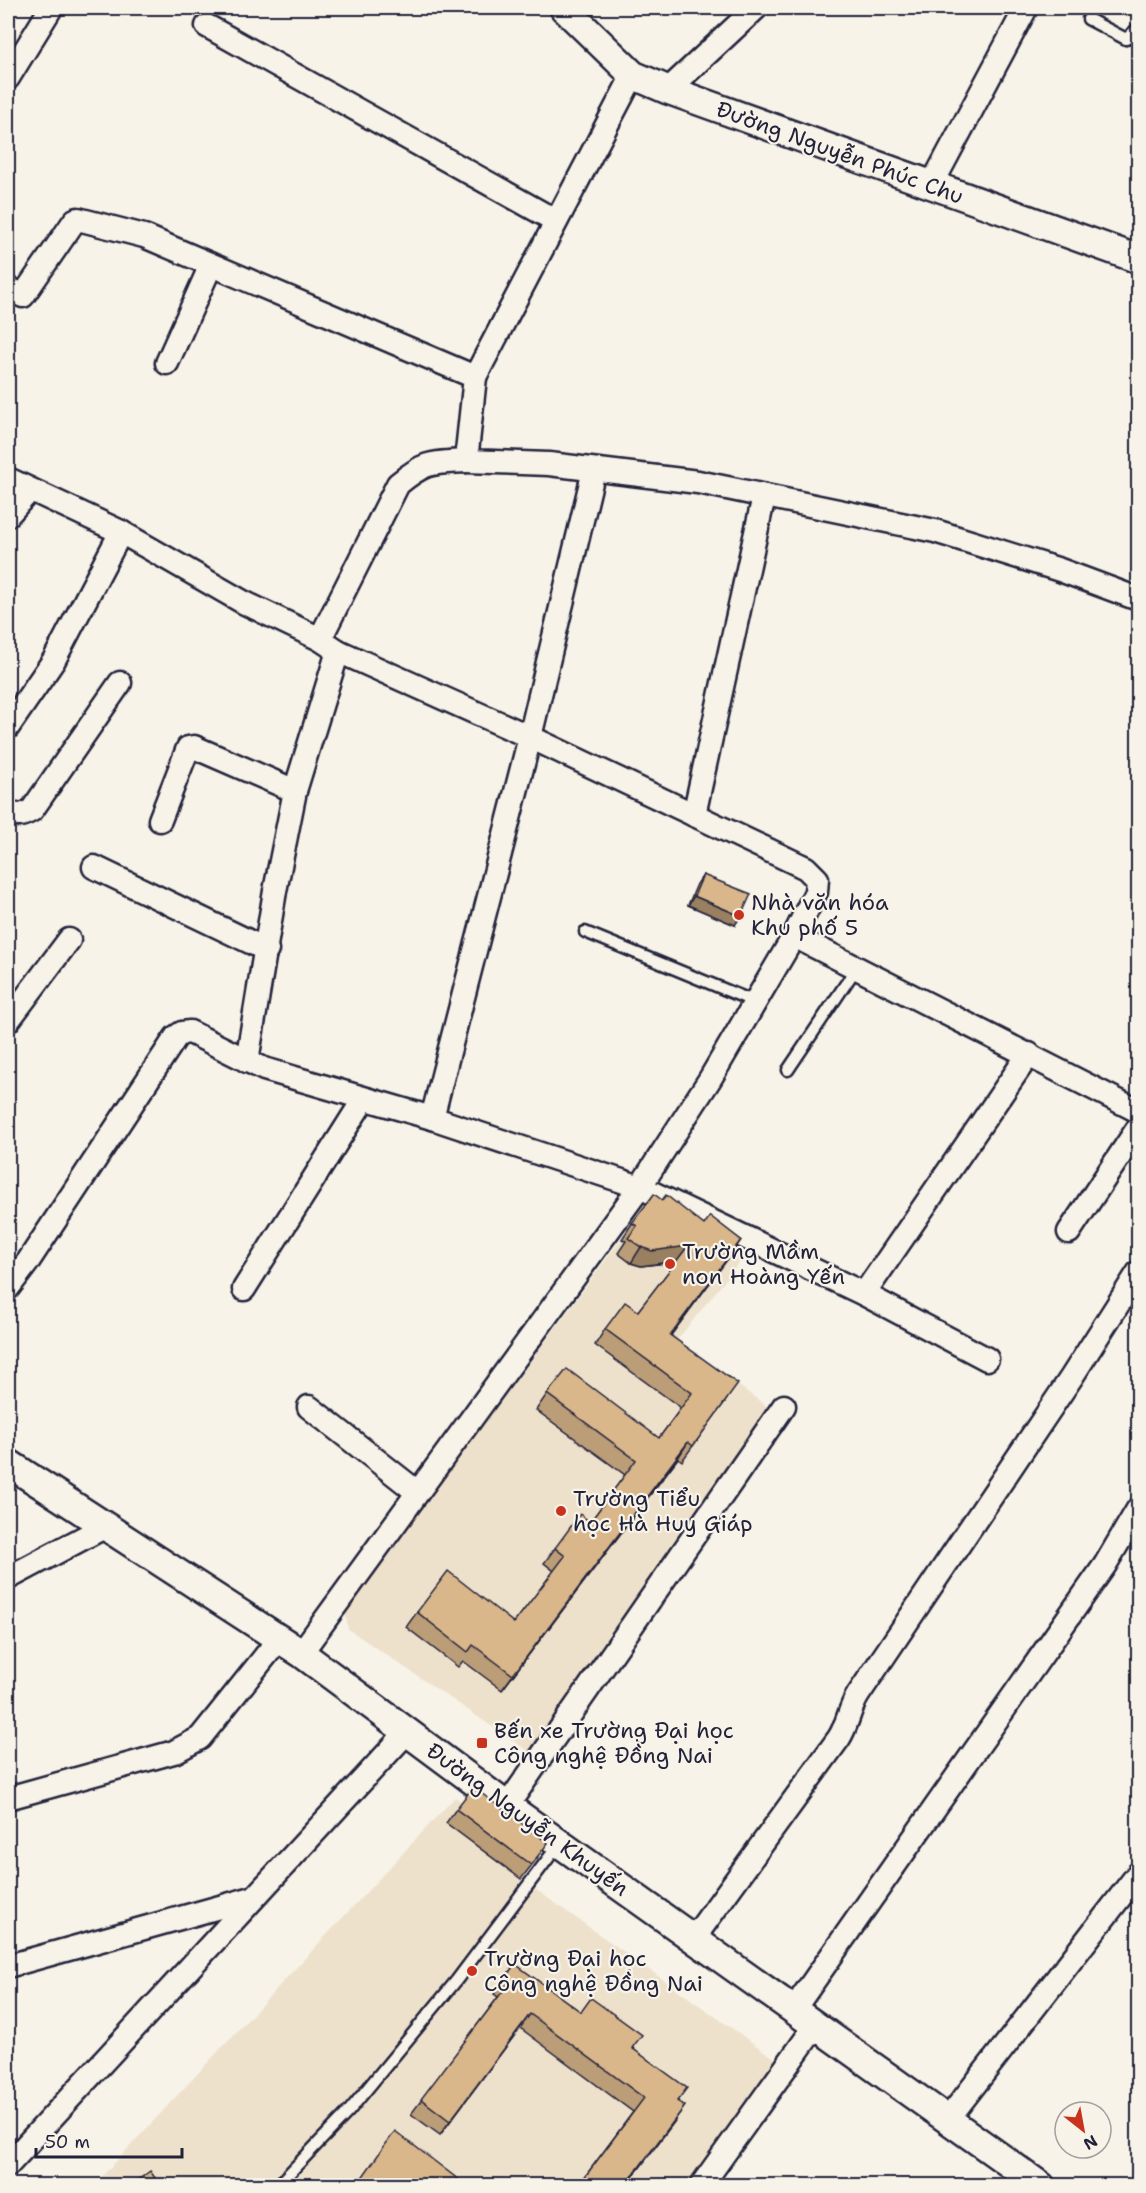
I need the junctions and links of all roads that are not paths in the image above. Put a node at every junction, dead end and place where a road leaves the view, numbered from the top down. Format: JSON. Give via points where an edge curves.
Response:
{"nodes":[{"id":1,"x":51,"y":8,"type":"edge"},
{"id":2,"x":564,"y":8,"type":"edge"},
{"id":3,"x":756,"y":8,"type":"edge"},
{"id":4,"x":1026,"y":8,"type":"edge"},
{"id":5,"x":1088,"y":19,"type":"dead end"},
{"id":6,"x":207,"y":26,"type":"dead end"},
{"id":7,"x":1138,"y":28,"type":"edge"},
{"id":8,"x":633,"y":75,"type":"junction"},
{"id":9,"x":8,"y":78,"type":"edge"},
{"id":10,"x":668,"y":90,"type":"junction"},
{"id":11,"x":931,"y":186,"type":"junction"},
{"id":12,"x":556,"y":221,"type":"junction"},
{"id":13,"x":1138,"y":259,"type":"edge"},
{"id":14,"x":211,"y":265,"type":"junction"},
{"id":15,"x":8,"y":288,"type":"edge"},
{"id":16,"x":167,"y":363,"type":"dead end"},
{"id":17,"x":475,"y":377,"type":"junction"},
{"id":18,"x":466,"y":461,"type":"junction"},
{"id":19,"x":594,"y":470,"type":"junction"},
{"id":20,"x":8,"y":479,"type":"edge"},
{"id":21,"x":30,"y":490,"type":"junction"},
{"id":22,"x":764,"y":496,"type":"junction"},
{"id":23,"x":8,"y":515,"type":"edge"},
{"id":24,"x":121,"y":532,"type":"junction"},
{"id":25,"x":1138,"y":599,"type":"edge"},
{"id":26,"x":329,"y":645,"type":"junction"},
{"id":27,"x":120,"y":683,"type":"dead end"},
{"id":28,"x":8,"y":727,"type":"edge"},
{"id":29,"x":530,"y":737,"type":"junction"},
{"id":30,"x":295,"y":791,"type":"junction"},
{"id":31,"x":8,"y":811,"type":"edge"},
{"id":32,"x":694,"y":815,"type":"junction"},
{"id":33,"x":160,"y":820,"type":"dead end"},
{"id":34,"x":94,"y":867,"type":"dead end"},
{"id":35,"x":585,"y":932,"type":"dead end"},
{"id":36,"x":794,"y":936,"type":"junction"},
{"id":37,"x":69,"y":940,"type":"dead end"},
{"id":38,"x":267,"y":950,"type":"junction"},
{"id":39,"x":857,"y":967,"type":"junction"},
{"id":40,"x":755,"y":1002,"type":"junction"},
{"id":41,"x":8,"y":1021,"type":"edge"},
{"id":42,"x":1029,"y":1054,"type":"junction"},
{"id":43,"x":247,"y":1061,"type":"junction"},
{"id":44,"x":788,"y":1070,"type":"dead end"},
{"id":45,"x":364,"y":1099,"type":"junction"},
{"id":46,"x":1138,"y":1111,"type":"edge"},
{"id":47,"x":432,"y":1118,"type":"junction"},
{"id":48,"x":1138,"y":1128,"type":"edge"},
{"id":49,"x":640,"y":1187,"type":"junction"},
{"id":50,"x":1069,"y":1233,"type":"dead end"},
{"id":51,"x":1138,"y":1273,"type":"edge"},
{"id":52,"x":8,"y":1288,"type":"edge"},
{"id":53,"x":244,"y":1289,"type":"dead end"},
{"id":54,"x":864,"y":1294,"type":"junction"},
{"id":55,"x":987,"y":1359,"type":"dead end"},
{"id":56,"x":784,"y":1406,"type":"dead end"},
{"id":57,"x":309,"y":1407,"type":"dead end"},
{"id":58,"x":8,"y":1463,"type":"edge"},
{"id":59,"x":417,"y":1492,"type":"junction"},
{"id":60,"x":1138,"y":1509,"type":"edge"},
{"id":61,"x":104,"y":1527,"type":"junction"},
{"id":62,"x":8,"y":1578,"type":"edge"},
{"id":63,"x":290,"y":1646,"type":"junction"},
{"id":64,"x":407,"y":1732,"type":"junction"},
{"id":65,"x":8,"y":1798,"type":"edge"},
{"id":66,"x":507,"y":1806,"type":"junction"},
{"id":67,"x":560,"y":1842,"type":"junction"},
{"id":68,"x":1138,"y":1874,"type":"edge"},
{"id":69,"x":254,"y":1898,"type":"junction"},
{"id":70,"x":694,"y":1938,"type":"junction"},
{"id":71,"x":8,"y":1966,"type":"edge"},
{"id":72,"x":794,"y":2009,"type":"junction"},
{"id":73,"x":816,"y":2025,"type":"junction"},
{"id":74,"x":948,"y":2119,"type":"junction"},
{"id":75,"x":8,"y":2165,"type":"edge"},
{"id":76,"x":712,"y":2181,"type":"edge"},
{"id":77,"x":277,"y":2186,"type":"edge"},
{"id":78,"x":1041,"y":2186,"type":"edge"}],
"edges":[{"from":1,"to":9,"type":"street"},
{"from":2,"to":8,"type":"street","name":"Đường Nguyễn Phúc Chu"},
{"from":3,"to":10,"type":"street"},
{"from":4,"to":11,"type":"street"},
{"from":5,"to":7,"type":"lane","via":[[1126,39]]},
{"from":6,"to":12,"type":"street"},
{"from":8,"to":10,"type":"street","name":"Đường Nguyễn Phúc Chu"},
{"from":8,"to":12,"type":"street"},
{"from":10,"to":11,"type":"street","name":"Đường Nguyễn Phúc Chu"},
{"from":11,"to":13,"type":"street","name":"Đường Nguyễn Phúc Chu"},
{"from":12,"to":17,"type":"street"},
{"from":14,"to":15,"type":"street","via":[[144,236],[78,219],[23,296]]},
{"from":14,"to":16,"type":"street"},
{"from":14,"to":17,"type":"street"},
{"from":17,"to":18,"type":"street"},
{"from":18,"to":19,"type":"street"},
{"from":18,"to":26,"type":"street","via":[[434,462],[418,468],[398,484]]},
{"from":19,"to":22,"type":"street","via":[[698,482]]},
{"from":19,"to":29,"type":"street"},
{"from":20,"to":21,"type":"street"},
{"from":21,"to":23,"type":"street"},
{"from":21,"to":24,"type":"street"},
{"from":22,"to":25,"type":"street","via":[[935,531]]},
{"from":22,"to":32,"type":"street"},
{"from":24,"to":26,"type":"street","via":[[243,602]]},
{"from":24,"to":28,"type":"street","via":[[54,660]]},
{"from":26,"to":29,"type":"street"},
{"from":26,"to":30,"type":"street"},
{"from":27,"to":31,"type":"street","via":[[32,810],[15,816]]},
{"from":29,"to":32,"type":"street"},
{"from":29,"to":47,"type":"street"},
{"from":30,"to":33,"type":"street","via":[[194,747],[188,748]]},
{"from":30,"to":38,"type":"street"},
{"from":32,"to":36,"type":"street","via":[[806,868],[817,879],[816,892]]},
{"from":34,"to":38,"type":"street"},
{"from":35,"to":40,"type":"lane"},
{"from":36,"to":39,"type":"street"},
{"from":36,"to":40,"type":"street"},
{"from":37,"to":41,"type":"street"},
{"from":38,"to":43,"type":"street"},
{"from":39,"to":42,"type":"street"},
{"from":39,"to":44,"type":"lane"},
{"from":40,"to":49,"type":"street"},
{"from":42,"to":46,"type":"street"},
{"from":42,"to":54,"type":"street"},
{"from":43,"to":45,"type":"street"},
{"from":43,"to":52,"type":"street","via":[[190,1032],[176,1037]]},
{"from":45,"to":47,"type":"street"},
{"from":45,"to":53,"type":"street"},
{"from":47,"to":49,"type":"street"},
{"from":48,"to":50,"type":"street"},
{"from":49,"to":54,"type":"street"},
{"from":49,"to":59,"type":"street"},
{"from":51,"to":70,"type":"street","via":[[858,1695],[839,1738]]},
{"from":54,"to":55,"type":"street"},
{"from":56,"to":66,"type":"street"},
{"from":57,"to":59,"type":"street"},
{"from":58,"to":61,"type":"street","name":"Đường Nguyễn Khuyến"},
{"from":59,"to":63,"type":"street"},
{"from":60,"to":72,"type":"street","via":[[1105,1564]]},
{"from":61,"to":62,"type":"street"},
{"from":61,"to":63,"type":"street","name":"Đường Nguyễn Khuyến"},
{"from":63,"to":64,"type":"street","name":"Đường Nguyễn Khuyến"},
{"from":63,"to":65,"type":"street","via":[[200,1738],[174,1752]]},
{"from":64,"to":66,"type":"street","name":"Đường Nguyễn Khuyến"},
{"from":64,"to":69,"type":"street"},
{"from":66,"to":67,"type":"street","name":"Đường Nguyễn Khuyến"},
{"from":67,"to":70,"type":"street","name":"Đường Nguyễn Khuyến"},
{"from":67,"to":77,"type":"lane","via":[[456,1981],[363,2094]]},
{"from":68,"to":74,"type":"street"},
{"from":69,"to":71,"type":"street"},
{"from":69,"to":75,"type":"street"},
{"from":70,"to":72,"type":"street","name":"Đường Nguyễn Khuyến"},
{"from":72,"to":73,"type":"street","name":"Đường Nguyễn Khuyến"},
{"from":73,"to":74,"type":"street","name":"Đường Nguyễn Khuyến"},
{"from":73,"to":76,"type":"street"},
{"from":74,"to":78,"type":"street","name":"Đường Nguyễn Khuyến"}]}
